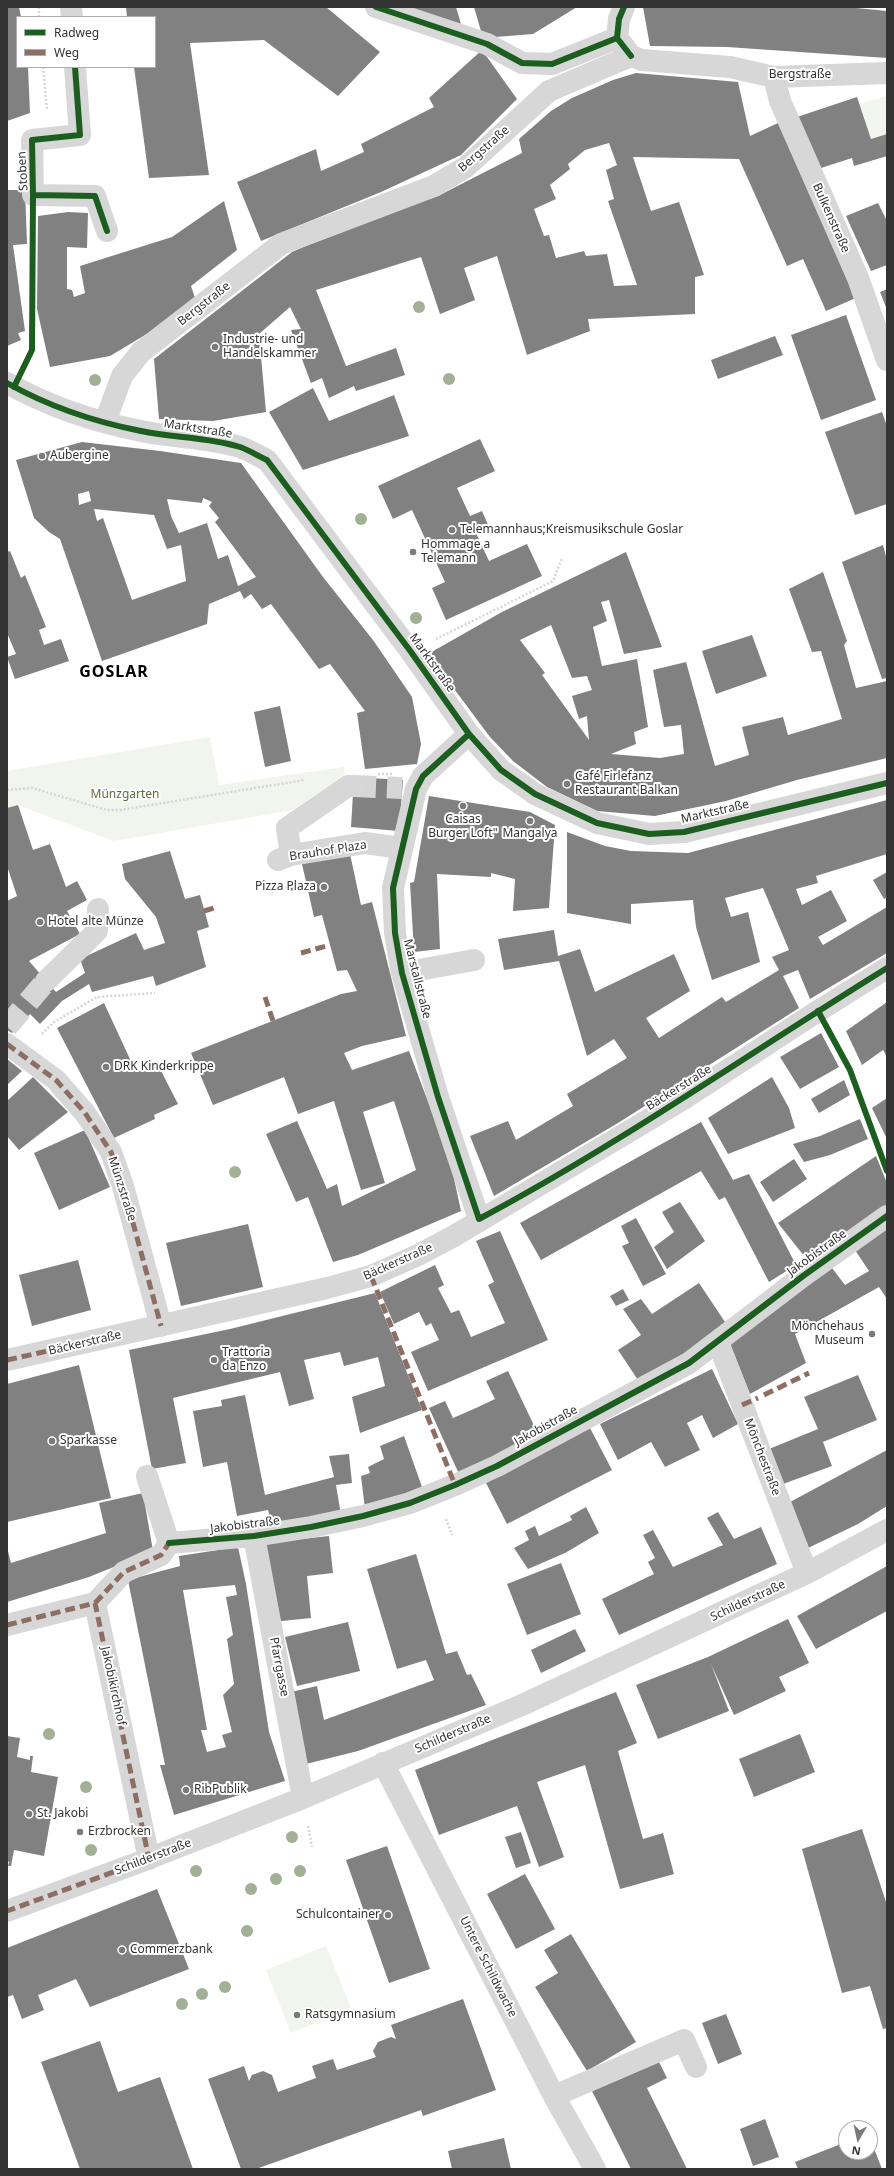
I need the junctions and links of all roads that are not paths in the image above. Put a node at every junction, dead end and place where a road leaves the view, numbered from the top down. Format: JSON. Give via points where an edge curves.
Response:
{"nodes":[{"id":1,"x":376,"y":7,"type":"edge"},
{"id":2,"x":624,"y":7,"type":"edge"},
{"id":3,"x":617,"y":38,"type":"junction"},
{"id":4,"x":631,"y":56,"type":"junction"},
{"id":5,"x":75,"y":68,"type":"edge"},
{"id":6,"x":887,"y":73,"type":"edge"},
{"id":7,"x":774,"y":77,"type":"junction"},
{"id":8,"x":107,"y":231,"type":"dead end"},
{"id":9,"x":887,"y":360,"type":"edge"},
{"id":10,"x":7,"y":383,"type":"edge"},
{"id":11,"x":105,"y":422,"type":"junction"},
{"id":12,"x":469,"y":734,"type":"junction"},
{"id":13,"x":887,"y":783,"type":"edge"},
{"id":14,"x":354,"y":786,"type":"tunnel mouth"},
{"id":15,"x":402,"y":848,"type":"junction"},
{"id":16,"x":98,"y":909,"type":"dead end"},
{"id":17,"x":474,"y":960,"type":"dead end"},
{"id":18,"x":887,"y":968,"type":"edge"},
{"id":19,"x":402,"y":973,"type":"junction"},
{"id":20,"x":46,"y":981,"type":"tunnel mouth"},
{"id":21,"x":14,"y":1049,"type":"edge"},
{"id":22,"x":887,"y":1216,"type":"edge"},
{"id":23,"x":479,"y":1219,"type":"junction"},
{"id":24,"x":160,"y":1326,"type":"junction"},
{"id":25,"x":718,"y":1342,"type":"junction"},
{"id":26,"x":7,"y":1360,"type":"edge"},
{"id":27,"x":147,"y":1476,"type":"dead end"},
{"id":28,"x":887,"y":1530,"type":"edge"},
{"id":29,"x":254,"y":1536,"type":"junction"},
{"id":30,"x":169,"y":1544,"type":"junction"},
{"id":31,"x":807,"y":1573,"type":"junction"},
{"id":32,"x":95,"y":1602,"type":"junction"},
{"id":33,"x":7,"y":1625,"type":"edge"},
{"id":34,"x":383,"y":1763,"type":"junction"},
{"id":35,"x":303,"y":1798,"type":"junction"},
{"id":36,"x":149,"y":1859,"type":"junction"},
{"id":37,"x":7,"y":1911,"type":"edge"},
{"id":38,"x":696,"y":2067,"type":"dead end"},
{"id":39,"x":554,"y":2096,"type":"junction"},
{"id":40,"x":595,"y":2169,"type":"edge"}],
"edges":[{"from":1,"to":3,"type":"street","via":[[487,44],[522,63],[552,64]]},
{"from":2,"to":3,"type":"street","via":[[619,19]]},
{"from":3,"to":4,"type":"street"},
{"from":4,"to":7,"type":"street","name":"Bergstraße","via":[[642,60],[730,67]]},
{"from":4,"to":11,"type":"street","name":"Bergstraße","via":[[549,91],[466,167],[434,186],[281,244],[141,352],[122,376]]},
{"from":5,"to":8,"type":"street","name":"Stoben","via":[[80,134],[32,140],[33,195],[95,196]]},
{"from":6,"to":7,"type":"street","name":"Bergstraße"},
{"from":7,"to":9,"type":"street","name":"Bulkenstraße","via":[[780,101],[858,278]]},
{"from":10,"to":11,"type":"street","name":"Marktstraße","via":[[36,398]]},
{"from":11,"to":12,"type":"street","name":"Marktstraße","via":[[142,432],[209,440],[234,446],[267,460]]},
{"from":12,"to":13,"type":"street","name":"Marktstraße","via":[[501,770],[535,794],[597,823],[649,834],[684,832]]},
{"from":12,"to":15,"type":"street","name":"Marstallstraße","via":[[414,784]]},
{"from":14,"to":15,"type":"street","name":"Brauhof Plaza","via":[[348,786],[286,828],[285,858],[365,843]]},
{"from":15,"to":19,"type":"street","name":"Marstallstraße","via":[[393,888],[395,933]]},
{"from":16,"to":20,"type":"street","via":[[97,931]]},
{"from":17,"to":19,"type":"street"},
{"from":18,"to":23,"type":"street","name":"Bäckerstraße","via":[[685,1098]]},
{"from":19,"to":23,"type":"street","name":"Marstallstraße","via":[[438,1096]]},
{"from":21,"to":24,"type":"street","name":"Münzstraße","via":[[56,1080],[85,1113],[111,1152],[123,1186]]},
{"from":22,"to":25,"type":"street","name":"Jakobistraße","via":[[803,1276]]},
{"from":23,"to":24,"type":"street","name":"Bäckerstraße","via":[[418,1255],[371,1276]]},
{"from":24,"to":26,"type":"street","name":"Bäckerstraße"},
{"from":25,"to":29,"type":"street","name":"Jakobistraße","via":[[689,1364],[497,1466],[455,1485],[410,1503],[363,1516]]},
{"from":25,"to":31,"type":"street","name":"Mönchestraße"},
{"from":27,"to":30,"type":"street"},
{"from":28,"to":31,"type":"street","name":"Schilderstraße"},
{"from":29,"to":30,"type":"street","name":"Jakobistraße"},
{"from":29,"to":35,"type":"street","name":"Pfarrgasse"},
{"from":30,"to":32,"type":"street","via":[[161,1555],[124,1572]]},
{"from":31,"to":34,"type":"street","name":"Schilderstraße","via":[[522,1705]]},
{"from":32,"to":33,"type":"street"},
{"from":32,"to":36,"type":"street","name":"Jakobikirchhof"},
{"from":34,"to":35,"type":"street","name":"Schilderstraße"},
{"from":34,"to":39,"type":"street","name":"Untere Schildwache"},
{"from":35,"to":36,"type":"street","name":"Schilderstraße"},
{"from":36,"to":37,"type":"street","name":"Schilderstraße"},
{"from":38,"to":39,"type":"street","via":[[684,2040]]},
{"from":39,"to":40,"type":"street","name":"Untere Schildwache"}]}
